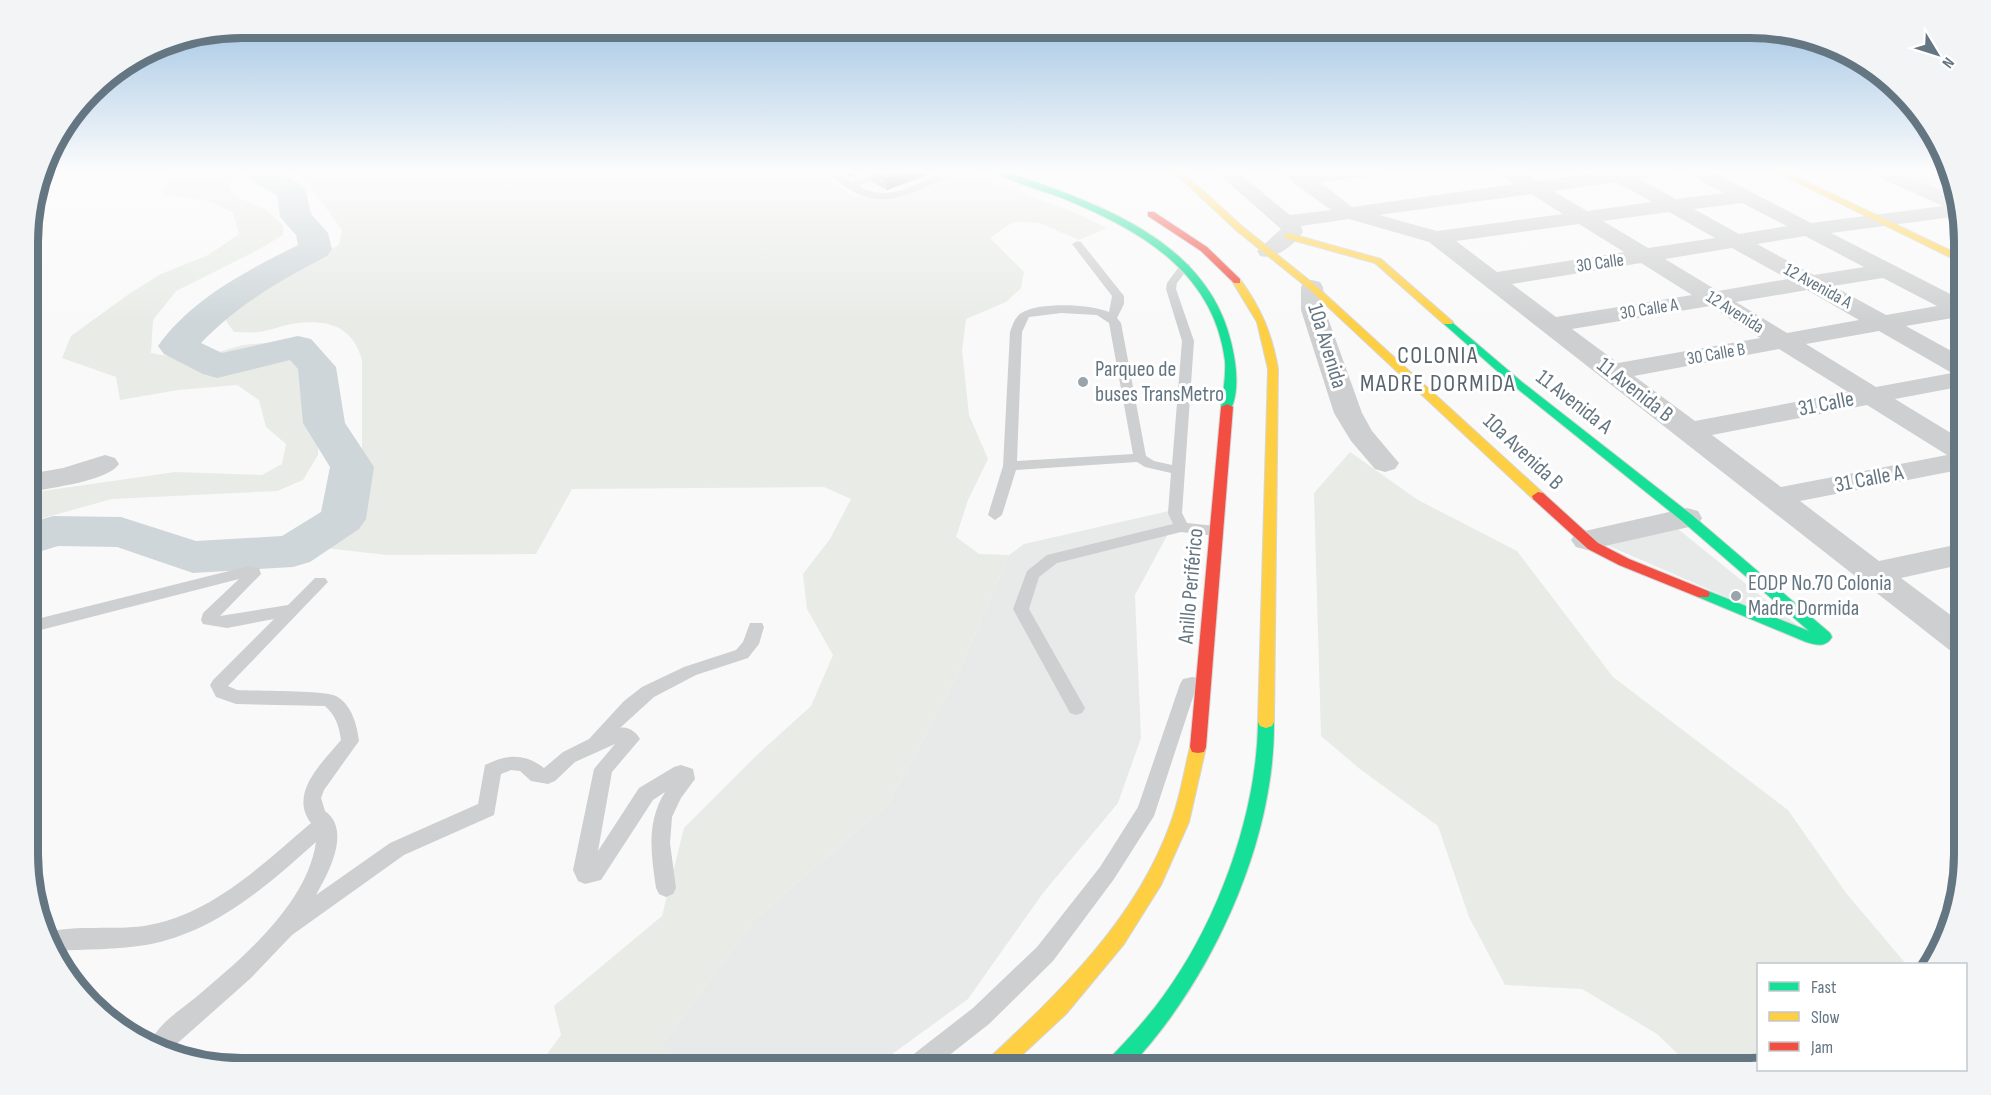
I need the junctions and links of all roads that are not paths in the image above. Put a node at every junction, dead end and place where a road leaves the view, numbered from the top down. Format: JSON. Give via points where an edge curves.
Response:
{"nodes":[{"id":1,"x":1122,"y":221,"type":"edge"},
{"id":2,"x":1165,"y":221,"type":"edge"},
{"id":3,"x":1231,"y":221,"type":"edge"},
{"id":4,"x":1279,"y":221,"type":"edge"},
{"id":5,"x":1317,"y":221,"type":"edge"},
{"id":6,"x":1378,"y":221,"type":"edge"},
{"id":7,"x":1552,"y":221,"type":"edge"},
{"id":8,"x":1589,"y":221,"type":"edge"},
{"id":9,"x":1701,"y":221,"type":"edge"},
{"id":10,"x":1795,"y":221,"type":"edge"},
{"id":11,"x":1844,"y":221,"type":"edge"},
{"id":12,"x":1898,"y":221,"type":"edge"},
{"id":13,"x":1921,"y":221,"type":"edge"},
{"id":14,"x":1287,"y":229,"type":"junction"},
{"id":15,"x":1810,"y":229,"type":"junction"},
{"id":16,"x":1936,"y":229,"type":"dead end"},
{"id":17,"x":1437,"y":237,"type":"junction"},
{"id":18,"x":1735,"y":241,"type":"junction"},
{"id":19,"x":1077,"y":244,"type":"dead end"},
{"id":20,"x":1268,"y":251,"type":"junction"},
{"id":21,"x":1953,"y":254,"type":"edge"},
{"id":22,"x":1646,"y":257,"type":"junction"},
{"id":23,"x":1185,"y":266,"type":"junction"},
{"id":24,"x":1888,"y":270,"type":"junction"},
{"id":25,"x":1492,"y":280,"type":"junction"},
{"id":26,"x":1810,"y":282,"type":"junction"},
{"id":27,"x":1312,"y":287,"type":"junction"},
{"id":28,"x":1714,"y":299,"type":"junction"},
{"id":29,"x":1953,"y":305,"type":"edge"},
{"id":30,"x":1953,"y":312,"type":"edge"},
{"id":31,"x":1112,"y":318,"type":"junction"},
{"id":32,"x":1885,"y":323,"type":"junction"},
{"id":33,"x":1551,"y":325,"type":"junction"},
{"id":34,"x":1785,"y":343,"type":"junction"},
{"id":35,"x":1953,"y":363,"type":"edge"},
{"id":36,"x":1612,"y":372,"type":"junction"},
{"id":37,"x":1953,"y":380,"type":"edge"},
{"id":38,"x":1870,"y":396,"type":"junction"},
{"id":39,"x":1688,"y":431,"type":"junction"},
{"id":40,"x":1953,"y":446,"type":"edge"},
{"id":41,"x":1140,"y":458,"type":"junction"},
{"id":42,"x":1953,"y":462,"type":"edge"},
{"id":43,"x":1385,"y":463,"type":"dead end"},
{"id":44,"x":105,"y":464,"type":"dead end"},
{"id":45,"x":1010,"y":466,"type":"junction"},
{"id":46,"x":1178,"y":470,"type":"junction"},
{"id":47,"x":38,"y":481,"type":"edge"},
{"id":48,"x":1775,"y":497,"type":"junction"},
{"id":49,"x":995,"y":515,"type":"dead end"},
{"id":50,"x":1687,"y":518,"type":"junction"},
{"id":51,"x":1181,"y":527,"type":"junction"},
{"id":52,"x":1216,"y":531,"type":"junction"},
{"id":53,"x":1587,"y":540,"type":"junction"},
{"id":54,"x":1953,"y":555,"type":"edge"},
{"id":55,"x":1874,"y":573,"type":"junction"},
{"id":56,"x":320,"y":582,"type":"dead end"},
{"id":57,"x":291,"y":610,"type":"junction"},
{"id":58,"x":38,"y":625,"type":"edge"},
{"id":59,"x":756,"y":627,"type":"dead end"},
{"id":60,"x":1820,"y":631,"type":"joint"},
{"id":61,"x":1953,"y":634,"type":"edge"},
{"id":62,"x":1204,"y":676,"type":"junction"},
{"id":63,"x":1076,"y":708,"type":"dead end"},
{"id":64,"x":595,"y":744,"type":"junction"},
{"id":65,"x":325,"y":822,"type":"junction"},
{"id":66,"x":666,"y":888,"type":"dead end"},
{"id":67,"x":285,"y":927,"type":"junction"},
{"id":68,"x":57,"y":941,"type":"edge"},
{"id":69,"x":163,"y":1042,"type":"edge"},
{"id":70,"x":1005,"y":1057,"type":"edge"},
{"id":71,"x":1124,"y":1057,"type":"edge"},
{"id":72,"x":927,"y":1058,"type":"edge"}],
"edges":[{"from":1,"to":23,"type":"main road","name":"Anillo Periférico"},
{"from":2,"to":71,"type":"main road","via":[[1230,274],[1255,309],[1267,335],[1273,369],[1265,765],[1251,832],[1234,886],[1179,988],[1155,1024]]},
{"from":3,"to":20,"type":"main road","name":"10a Avenida B"},
{"from":4,"to":14,"type":"street"},
{"from":5,"to":14,"type":"street"},
{"from":6,"to":17,"type":"street","name":"11 Avenida B"},
{"from":7,"to":17,"type":"street"},
{"from":8,"to":22,"type":"street","name":"12 Avenida"},
{"from":9,"to":18,"type":"street","name":"12 Avenida A"},
{"from":10,"to":15,"type":"street"},
{"from":11,"to":15,"type":"street","name":"30 Calle"},
{"from":12,"to":21,"type":"main road"},
{"from":13,"to":16,"type":"main road"},
{"from":14,"to":20,"type":"street"},
{"from":14,"to":50,"type":"main road","name":"11 Avenida A","via":[[1378,261],[1518,384]]},
{"from":15,"to":18,"type":"street","name":"30 Calle"},
{"from":15,"to":24,"type":"street"},
{"from":17,"to":25,"type":"street","name":"11 Avenida B"},
{"from":18,"to":22,"type":"street","name":"30 Calle"},
{"from":18,"to":26,"type":"street","name":"12 Avenida A"},
{"from":19,"to":31,"type":"lane","via":[[1118,296]]},
{"from":20,"to":27,"type":"main road","name":"10a Avenida B"},
{"from":22,"to":25,"type":"street","name":"30 Calle"},
{"from":22,"to":28,"type":"street","name":"12 Avenida"},
{"from":23,"to":46,"type":"lane","via":[[1170,289],[1188,341]]},
{"from":23,"to":52,"type":"main road","name":"Anillo Periférico","via":[[1208,294],[1223,325],[1230,363]]},
{"from":24,"to":26,"type":"street","name":"30 Calle A"},
{"from":24,"to":29,"type":"street"},
{"from":25,"to":33,"type":"street","name":"11 Avenida B"},
{"from":26,"to":28,"type":"street","name":"30 Calle A"},
{"from":26,"to":32,"type":"street","name":"12 Avenida A"},
{"from":27,"to":43,"type":"street","name":"10a Avenida","via":[[1313,310],[1348,413]]},
{"from":27,"to":53,"type":"main road","name":"10a Avenida B"},
{"from":28,"to":33,"type":"street","name":"30 Calle A"},
{"from":28,"to":34,"type":"street","name":"12 Avenida"},
{"from":30,"to":32,"type":"street","name":"30 Calle B"},
{"from":31,"to":41,"type":"lane"},
{"from":31,"to":45,"type":"lane","via":[[1090,310],[1036,311],[1020,320],[1016,332]]},
{"from":32,"to":34,"type":"street","name":"30 Calle B"},
{"from":32,"to":35,"type":"street","name":"12 Avenida A"},
{"from":33,"to":36,"type":"street","name":"11 Avenida B"},
{"from":34,"to":36,"type":"street","name":"30 Calle B"},
{"from":34,"to":38,"type":"street","name":"12 Avenida"},
{"from":36,"to":39,"type":"street","name":"11 Avenida B"},
{"from":37,"to":38,"type":"street","name":"31 Calle"},
{"from":38,"to":39,"type":"street","name":"31 Calle"},
{"from":38,"to":40,"type":"street","name":"12 Avenida"},
{"from":39,"to":48,"type":"street","name":"11 Avenida B"},
{"from":41,"to":45,"type":"lane"},
{"from":41,"to":46,"type":"lane"},
{"from":42,"to":48,"type":"street","name":"31 Calle A"},
{"from":44,"to":47,"type":"street"},
{"from":45,"to":49,"type":"lane"},
{"from":46,"to":51,"type":"lane","via":[[1175,513]]},
{"from":48,"to":55,"type":"street","name":"11 Avenida B"},
{"from":50,"to":53,"type":"street"},
{"from":50,"to":60,"type":"main road","name":"11 Avenida A"},
{"from":51,"to":52,"type":"lane"},
{"from":51,"to":63,"type":"lane","via":[[1052,559],[1032,575],[1021,609]]},
{"from":52,"to":62,"type":"main road","name":"Anillo Periférico"},
{"from":53,"to":60,"type":"main road","name":"10a Avenida B","via":[[1624,562],[1811,638],[1825,638]]},
{"from":54,"to":55,"type":"street"},
{"from":55,"to":61,"type":"street","name":"11 Avenida B"},
{"from":56,"to":57,"type":"lane"},
{"from":57,"to":58,"type":"lane","via":[[227,622],[209,620],[254,572],[249,571]]},
{"from":57,"to":65,"type":"lane","via":[[222,680],[220,689],[236,697],[329,700],[338,706],[348,723],[350,741],[315,787],[313,808]]},
{"from":59,"to":64,"type":"lane","via":[[752,644],[742,654],[690,671],[648,692]]},
{"from":62,"to":70,"type":"main road","name":"Anillo Periférico","via":[[1200,741],[1182,812],[1155,879],[1117,938],[1059,1008]]},
{"from":62,"to":72,"type":"lane","via":[[1189,684],[1147,810],[1107,873],[1045,954],[981,1016]]},
{"from":64,"to":66,"type":"lane","via":[[623,734],[631,739],[603,769],[585,875],[598,869],[646,794],[672,776],[686,774],[664,808],[659,826]]},
{"from":64,"to":67,"type":"lane","via":[[569,757],[548,776],[538,776],[525,762],[492,770],[487,809],[397,849]]},
{"from":65,"to":67,"type":"lane","via":[[322,864]]},
{"from":65,"to":68,"type":"lane","via":[[241,893],[187,924],[147,935]]},
{"from":67,"to":69,"type":"lane","via":[[243,971]]}]}
